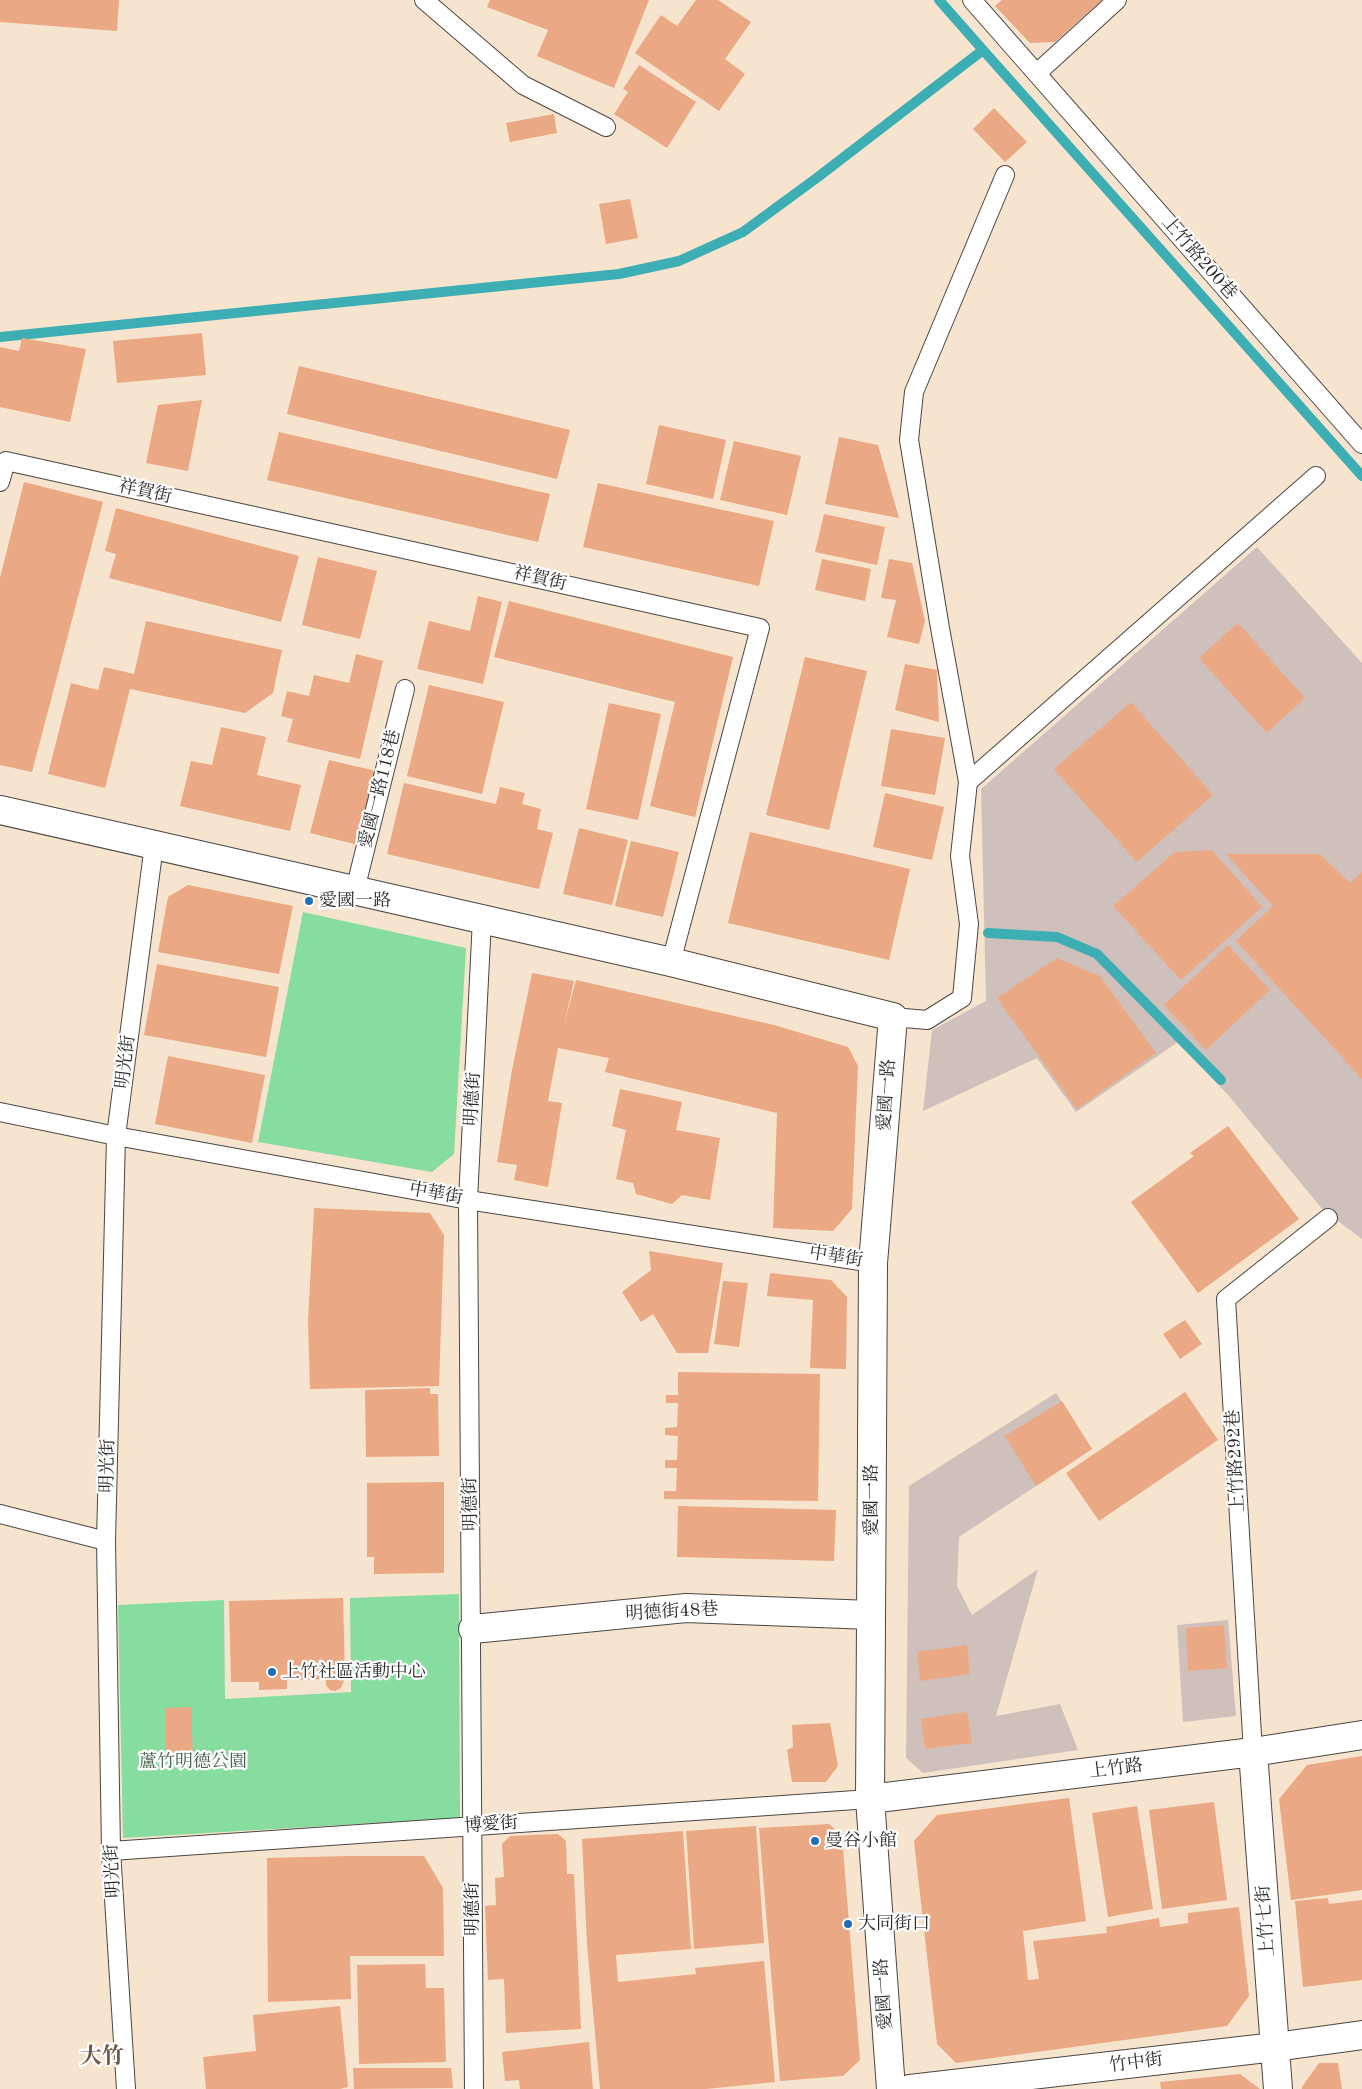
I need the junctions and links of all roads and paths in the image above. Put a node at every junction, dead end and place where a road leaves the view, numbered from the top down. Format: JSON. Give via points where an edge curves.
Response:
{"nodes":[{"id":1,"x":424,"y":0,"type":"edge"},
{"id":2,"x":972,"y":0,"type":"edge"},
{"id":3,"x":1117,"y":0,"type":"edge"},
{"id":4,"x":1037,"y":73,"type":"junction"},
{"id":5,"x":606,"y":127,"type":"dead end"},
{"id":6,"x":1005,"y":175,"type":"dead end"},
{"id":7,"x":1362,"y":444,"type":"edge"},
{"id":8,"x":1316,"y":476,"type":"dead end"},
{"id":9,"x":0,"y":482,"type":"edge"},
{"id":10,"x":405,"y":689,"type":"dead end"},
{"id":11,"x":968,"y":782,"type":"junction"},
{"id":12,"x":0,"y":810,"type":"edge"},
{"id":13,"x":154,"y":846,"type":"junction"},
{"id":14,"x":356,"y":890,"type":"junction"},
{"id":15,"x":482,"y":918,"type":"junction"},
{"id":16,"x":672,"y":962,"type":"junction"},
{"id":17,"x":893,"y":1017,"type":"junction"},
{"id":18,"x":0,"y":1112,"type":"edge"},
{"id":19,"x":116,"y":1136,"type":"junction"},
{"id":20,"x":468,"y":1200,"type":"junction"},
{"id":21,"x":1328,"y":1218,"type":"dead end"},
{"id":22,"x":874,"y":1263,"type":"junction"},
{"id":23,"x":0,"y":1514,"type":"edge"},
{"id":24,"x":106,"y":1541,"type":"junction"},
{"id":25,"x":871,"y":1615,"type":"junction"},
{"id":26,"x":473,"y":1628,"type":"junction"},
{"id":27,"x":1362,"y":1736,"type":"edge"},
{"id":28,"x":1253,"y":1752,"type":"junction"},
{"id":29,"x":870,"y":1799,"type":"junction"},
{"id":30,"x":473,"y":1826,"type":"junction"},
{"id":31,"x":111,"y":1851,"type":"junction"},
{"id":32,"x":1362,"y":2035,"type":"edge"},
{"id":33,"x":1275,"y":2047,"type":"junction"},
{"id":34,"x":126,"y":2089,"type":"edge"},
{"id":35,"x":474,"y":2089,"type":"edge"},
{"id":36,"x":891,"y":2089,"type":"edge"},
{"id":37,"x":910,"y":2089,"type":"edge"},
{"id":38,"x":1278,"y":2089,"type":"edge"}],
"edges":[{"from":1,"to":5,"type":"lane","via":[[523,85]]},
{"from":2,"to":4,"type":"lane","name":"上竹路200巷"},
{"from":3,"to":4,"type":"lane"},
{"from":4,"to":7,"type":"lane","name":"上竹路200巷"},
{"from":6,"to":11,"type":"lane","via":[[914,392],[909,440]]},
{"from":8,"to":11,"type":"lane"},
{"from":9,"to":16,"type":"lane","name":"祥賀街","via":[[6,461],[760,628]]},
{"from":10,"to":14,"type":"lane","name":"愛國一路118巷"},
{"from":11,"to":17,"type":"lane","via":[[960,856],[969,924],[962,998],[927,1020]]},
{"from":12,"to":13,"type":"street"},
{"from":13,"to":14,"type":"street"},
{"from":13,"to":19,"type":"lane","name":"明光街"},
{"from":14,"to":15,"type":"street"},
{"from":15,"to":16,"type":"street"},
{"from":15,"to":20,"type":"lane","name":"明德街"},
{"from":16,"to":17,"type":"street"},
{"from":17,"to":22,"type":"street","name":"愛國一路"},
{"from":18,"to":19,"type":"lane","name":"中華街"},
{"from":19,"to":20,"type":"lane","name":"中華街"},
{"from":19,"to":24,"type":"lane","name":"明光街"},
{"from":20,"to":22,"type":"lane","name":"中華街"},
{"from":20,"to":26,"type":"lane","name":"明德街"},
{"from":21,"to":28,"type":"lane","name":"上竹路292巷","via":[[1226,1299]]},
{"from":22,"to":25,"type":"street","name":"愛國一路"},
{"from":23,"to":24,"type":"lane"},
{"from":24,"to":31,"type":"lane","name":"明光街"},
{"from":25,"to":26,"type":"street","name":"明德街48巷","via":[[686,1608]]},
{"from":25,"to":29,"type":"street","name":"愛國一路"},
{"from":26,"to":30,"type":"lane","name":"明德街"},
{"from":27,"to":28,"type":"street","name":"上竹路"},
{"from":28,"to":29,"type":"street","name":"上竹路"},
{"from":28,"to":33,"type":"street","name":"上竹七街"},
{"from":29,"to":30,"type":"lane","name":"博愛街"},
{"from":29,"to":36,"type":"street","name":"愛國一路"},
{"from":30,"to":31,"type":"lane","name":"博愛街"},
{"from":30,"to":35,"type":"lane","name":"明德街"},
{"from":31,"to":34,"type":"lane","name":"明光街"},
{"from":32,"to":33,"type":"street","name":"竹中街"},
{"from":33,"to":37,"type":"street","name":"竹中街"},
{"from":33,"to":38,"type":"street","name":"上竹七街"}]}
